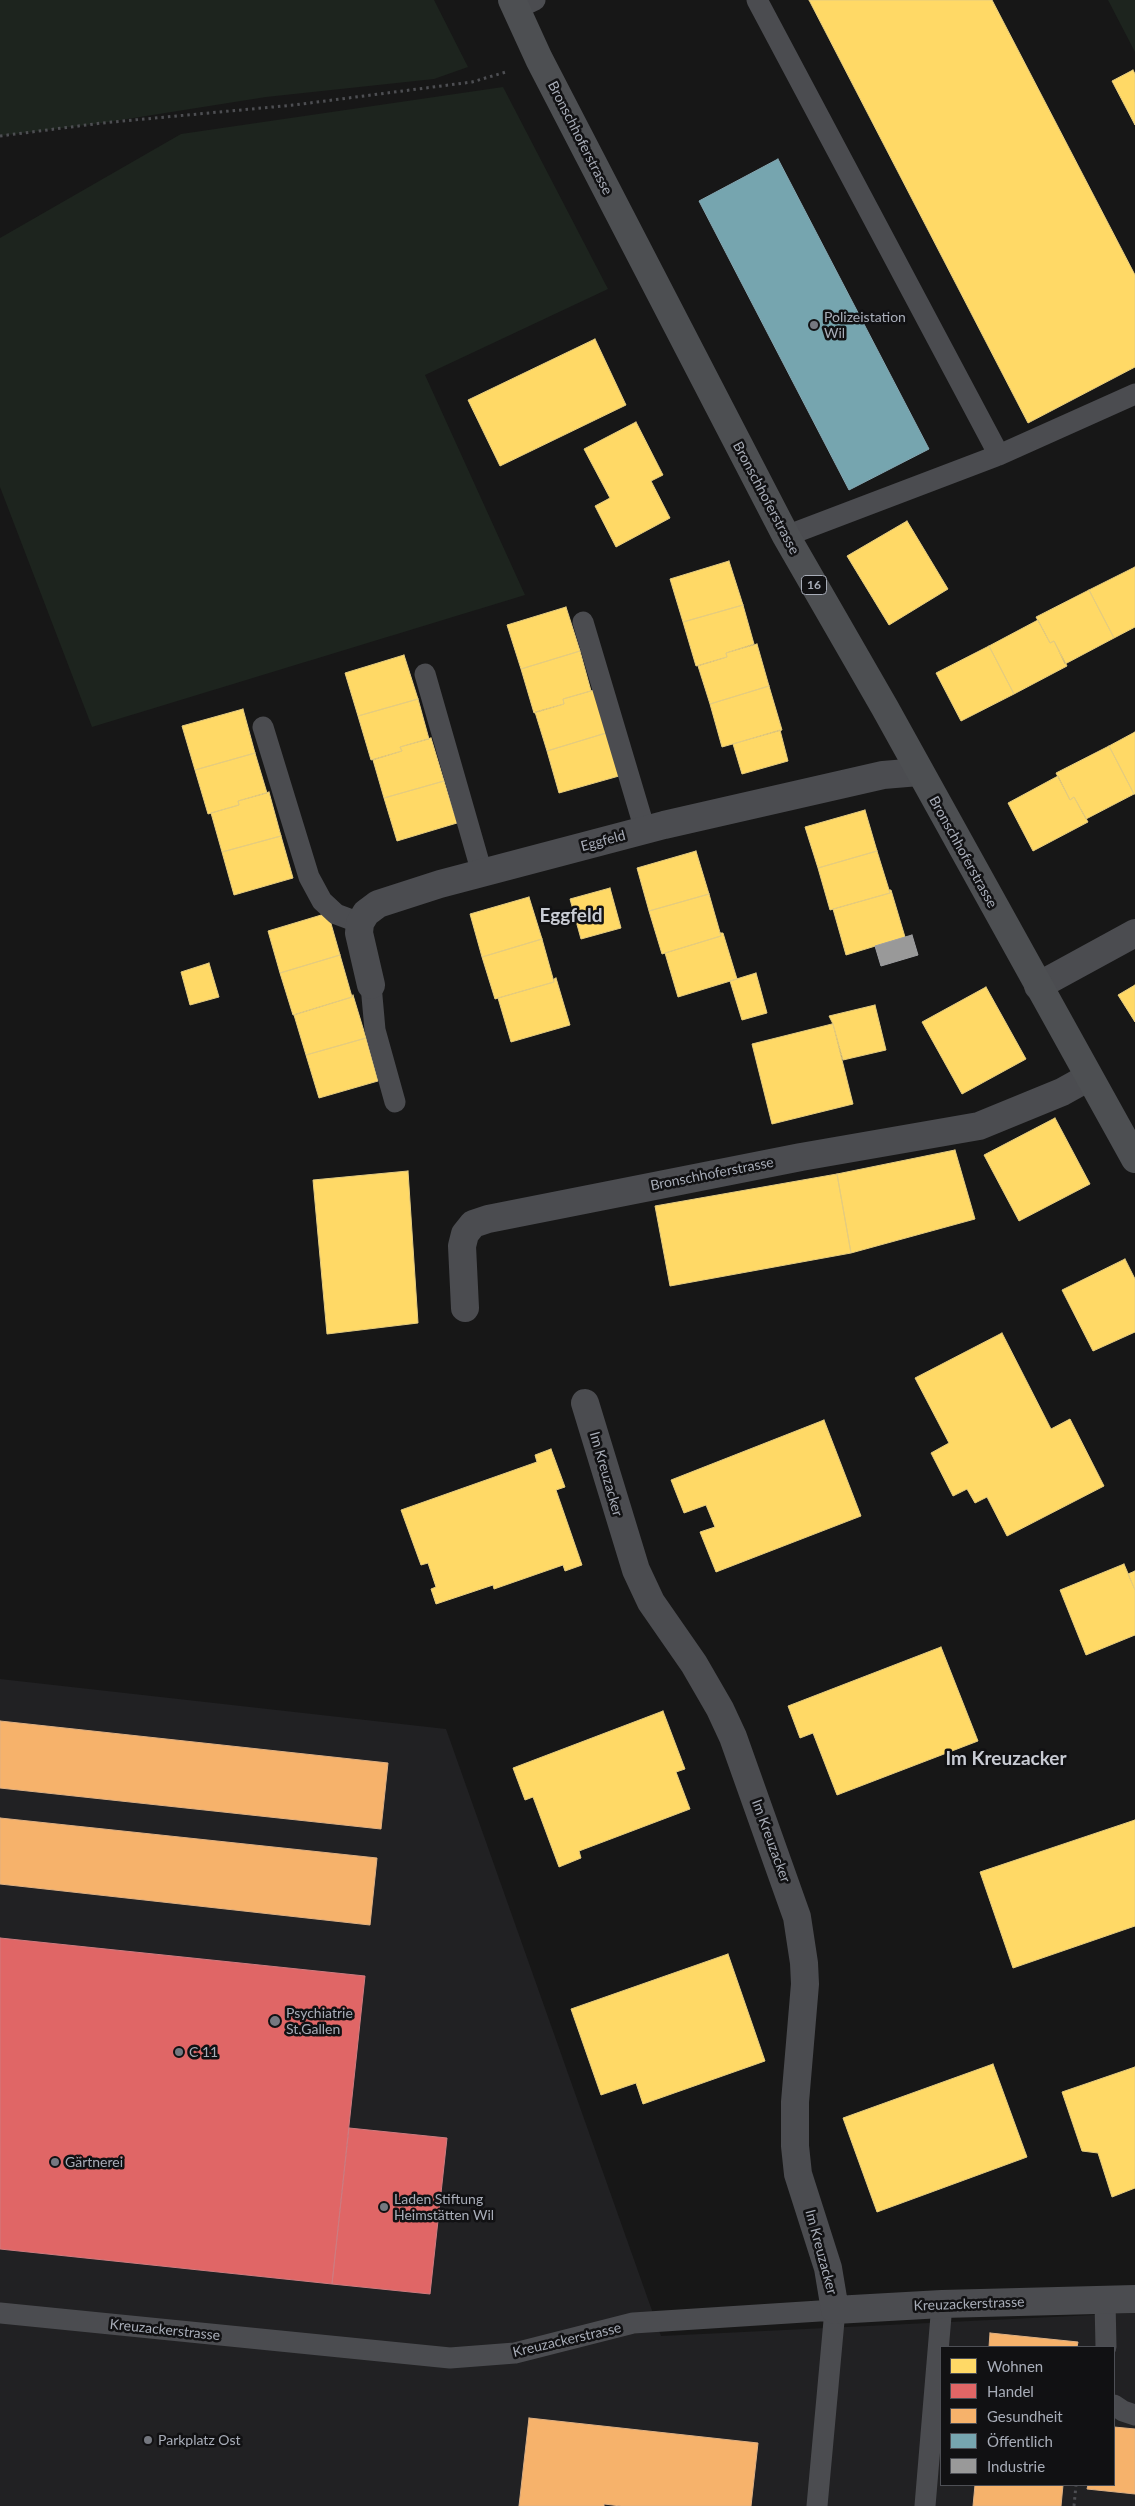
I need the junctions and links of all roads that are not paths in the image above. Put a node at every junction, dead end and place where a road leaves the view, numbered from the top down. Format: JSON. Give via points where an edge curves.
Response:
{"nodes":[{"id":1,"x":757,"y":0,"type":"edge"},
{"id":2,"x":521,"y":3,"type":"edge"},
{"id":3,"x":1135,"y":394,"type":"edge"},
{"id":4,"x":999,"y":455,"type":"junction"},
{"id":5,"x":786,"y":536,"type":"junction"},
{"id":6,"x":583,"y":622,"type":"dead end"},
{"id":7,"x":425,"y":674,"type":"dead end"},
{"id":8,"x":263,"y":727,"type":"dead end"},
{"id":9,"x":919,"y":772,"type":"junction"},
{"id":10,"x":645,"y":830,"type":"junction"},
{"id":11,"x":482,"y":873,"type":"junction"},
{"id":12,"x":360,"y":922,"type":"junction"},
{"id":13,"x":1135,"y":932,"type":"edge"},
{"id":14,"x":371,"y":985,"type":"joint"},
{"id":15,"x":1038,"y":986,"type":"junction"},
{"id":16,"x":1089,"y":1077,"type":"junction"},
{"id":17,"x":395,"y":1102,"type":"dead end"},
{"id":18,"x":1135,"y":1159,"type":"edge"},
{"id":19,"x":465,"y":1308,"type":"dead end"},
{"id":20,"x":585,"y":1403,"type":"dead end"},
{"id":21,"x":1135,"y":2299,"type":"edge"},
{"id":22,"x":1105,"y":2301,"type":"junction"},
{"id":23,"x":942,"y":2304,"type":"junction"},
{"id":24,"x":835,"y":2310,"type":"junction"},
{"id":25,"x":0,"y":2313,"type":"edge"},
{"id":26,"x":1106,"y":2346,"type":"edge"},
{"id":27,"x":1115,"y":2406,"type":"edge"},
{"id":28,"x":1135,"y":2415,"type":"edge"},
{"id":29,"x":818,"y":2506,"type":"edge"},
{"id":30,"x":926,"y":2506,"type":"edge"}],
"edges":[{"from":1,"to":4,"type":"lane"},
{"from":2,"to":5,"type":"main road","name":"Bronschhoferstrasse","number":"16","via":[[539,59]]},
{"from":3,"to":4,"type":"lane"},
{"from":4,"to":5,"type":"lane"},
{"from":5,"to":9,"type":"main road","name":"Bronschhoferstrasse","number":"16"},
{"from":6,"to":10,"type":"lane"},
{"from":7,"to":11,"type":"lane"},
{"from":8,"to":12,"type":"lane","via":[[309,877],[322,901],[336,914]]},
{"from":9,"to":10,"type":"street","name":"Eggfeld","via":[[883,775]]},
{"from":9,"to":15,"type":"main road","name":"Bronschhoferstrasse","number":"16"},
{"from":10,"to":11,"type":"street","name":"Eggfeld"},
{"from":11,"to":12,"type":"street","name":"Eggfeld","via":[[378,904]]},
{"from":12,"to":14,"type":"street","via":[[360,947]]},
{"from":13,"to":15,"type":"street"},
{"from":14,"to":17,"type":"lane","via":[[376,1030]]},
{"from":15,"to":16,"type":"main road","name":"Bronschhoferstrasse","number":"16"},
{"from":16,"to":18,"type":"main road","name":"Bronschhoferstrasse","number":"16"},
{"from":16,"to":19,"type":"street","name":"Bronschhoferstrasse","via":[[1062,1092],[979,1126],[801,1156],[473,1224],[465,1234],[462,1246]]},
{"from":20,"to":24,"type":"street","name":"Im Kreuzacker","via":[[636,1570],[651,1602],[694,1664],[733,1737],[797,1917],[805,1984],[795,2102],[795,2146],[798,2174],[828,2268]]},
{"from":21,"to":22,"type":"street","name":"Kreuzackerstrasse"},
{"from":22,"to":23,"type":"street","name":"Kreuzackerstrasse"},
{"from":22,"to":26,"type":"lane"},
{"from":23,"to":24,"type":"street","name":"Kreuzackerstrasse"},
{"from":23,"to":30,"type":"lane"},
{"from":24,"to":25,"type":"lane","name":"Kreuzackerstrasse","via":[[633,2324],[515,2354],[450,2358]]},
{"from":24,"to":29,"type":"lane"},
{"from":27,"to":28,"type":"lane"}]}
